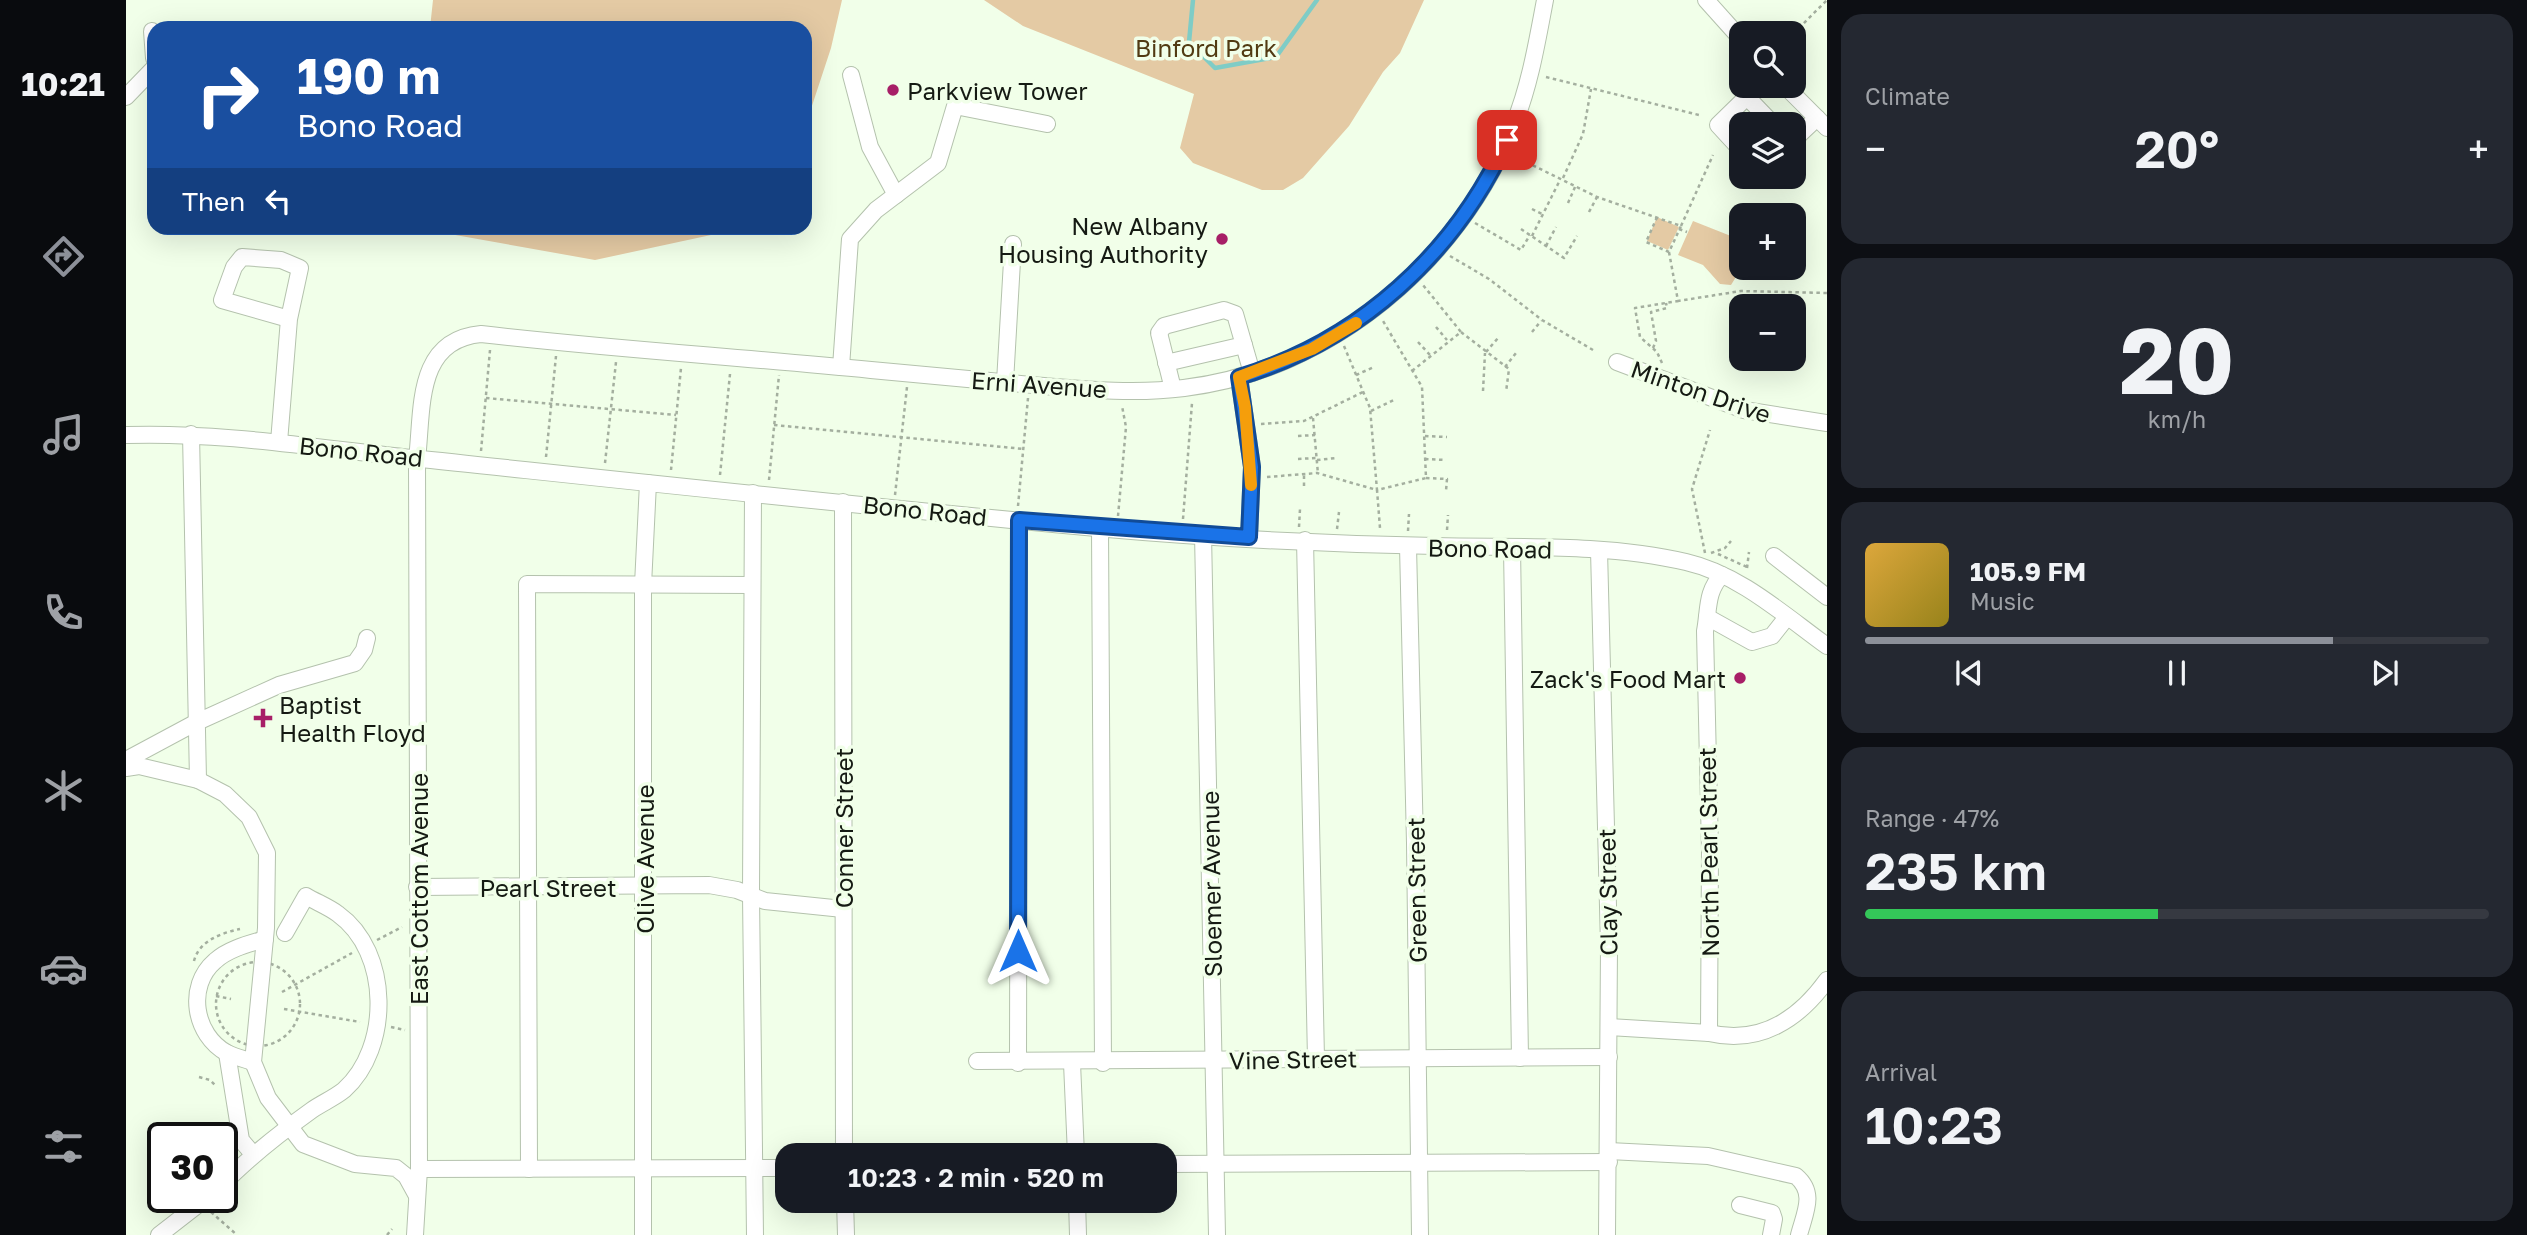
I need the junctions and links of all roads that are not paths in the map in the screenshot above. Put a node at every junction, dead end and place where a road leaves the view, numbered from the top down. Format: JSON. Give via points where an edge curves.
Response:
{"nodes":[{"id":1,"x":1545,"y":0,"type":"edge"},
{"id":2,"x":1706,"y":0,"type":"edge"},
{"id":3,"x":1729,"y":26,"type":"edge"},
{"id":4,"x":147,"y":75,"type":"edge"},
{"id":5,"x":851,"y":75,"type":"dead end"},
{"id":6,"x":126,"y":97,"type":"edge"},
{"id":7,"x":1746,"y":98,"type":"edge"},
{"id":8,"x":1797,"y":98,"type":"edge"},
{"id":9,"x":1731,"y":112,"type":"edge"},
{"id":10,"x":1729,"y":114,"type":"edge"},
{"id":11,"x":1822,"y":123,"type":"edge"},
{"id":12,"x":1047,"y":124,"type":"dead end"},
{"id":13,"x":1806,"y":136,"type":"edge"},
{"id":14,"x":1729,"y":137,"type":"edge"},
{"id":15,"x":896,"y":195,"type":"junction"},
{"id":16,"x":1013,"y":244,"type":"dead end"},
{"id":17,"x":289,"y":319,"type":"junction"},
{"id":18,"x":1244,"y":345,"type":"junction"},
{"id":19,"x":1617,"y":362,"type":"dead end"},
{"id":20,"x":1166,"y":363,"type":"junction"},
{"id":21,"x":841,"y":367,"type":"junction"},
{"id":22,"x":1245,"y":375,"type":"junction"},
{"id":23,"x":1005,"y":382,"type":"junction"},
{"id":24,"x":1173,"y":390,"type":"junction"},
{"id":25,"x":1827,"y":423,"type":"edge"},
{"id":26,"x":191,"y":434,"type":"junction"},
{"id":27,"x":126,"y":435,"type":"edge"},
{"id":28,"x":279,"y":442,"type":"junction"},
{"id":29,"x":417,"y":459,"type":"junction"},
{"id":30,"x":648,"y":483,"type":"junction"},
{"id":31,"x":753,"y":493,"type":"junction"},
{"id":32,"x":843,"y":502,"type":"junction"},
{"id":33,"x":1019,"y":513,"type":"junction"},
{"id":34,"x":1100,"y":528,"type":"junction"},
{"id":35,"x":1203,"y":534,"type":"junction"},
{"id":36,"x":1302,"y":534,"type":"junction"},
{"id":37,"x":1249,"y":537,"type":"junction"},
{"id":38,"x":1408,"y":539,"type":"junction"},
{"id":39,"x":1512,"y":548,"type":"junction"},
{"id":40,"x":1599,"y":550,"type":"junction"},
{"id":41,"x":1774,"y":556,"type":"dead end"},
{"id":42,"x":1722,"y":575,"type":"junction"},
{"id":43,"x":643,"y":585,"type":"junction"},
{"id":44,"x":752,"y":585,"type":"junction"},
{"id":45,"x":1827,"y":597,"type":"edge"},
{"id":46,"x":1707,"y":617,"type":"junction"},
{"id":47,"x":1787,"y":617,"type":"junction"},
{"id":48,"x":366,"y":638,"type":"dead end"},
{"id":49,"x":1827,"y":646,"type":"edge"},
{"id":50,"x":195,"y":723,"type":"junction"},
{"id":51,"x":126,"y":761,"type":"edge"},
{"id":52,"x":126,"y":768,"type":"edge"},
{"id":53,"x":198,"y":780,"type":"junction"},
{"id":54,"x":645,"y":886,"type":"junction"},
{"id":55,"x":418,"y":887,"type":"junction"},
{"id":56,"x":528,"y":887,"type":"junction"},
{"id":57,"x":751,"y":895,"type":"junction"},
{"id":58,"x":843,"y":909,"type":"junction"},
{"id":59,"x":285,"y":933,"type":"dead end"},
{"id":60,"x":265,"y":939,"type":"junction"},
{"id":61,"x":1827,"y":980,"type":"edge"},
{"id":62,"x":1609,"y":1027,"type":"junction"},
{"id":63,"x":1709,"y":1033,"type":"junction"},
{"id":64,"x":227,"y":1053,"type":"junction"},
{"id":65,"x":1609,"y":1057,"type":"junction"},
{"id":66,"x":1520,"y":1058,"type":"junction"},
{"id":67,"x":1316,"y":1059,"type":"junction"},
{"id":68,"x":1418,"y":1059,"type":"junction"},
{"id":69,"x":1214,"y":1060,"type":"junction"},
{"id":70,"x":253,"y":1062,"type":"junction"},
{"id":71,"x":976,"y":1062,"type":"dead end"},
{"id":72,"x":1018,"y":1063,"type":"junction"},
{"id":73,"x":1072,"y":1063,"type":"junction"},
{"id":74,"x":1104,"y":1063,"type":"junction"},
{"id":75,"x":289,"y":1129,"type":"junction"},
{"id":76,"x":844,"y":1143,"type":"edge"},
{"id":77,"x":1075,"y":1143,"type":"edge"},
{"id":78,"x":252,"y":1153,"type":"junction"},
{"id":79,"x":1609,"y":1156,"type":"junction"},
{"id":80,"x":1418,"y":1162,"type":"junction"},
{"id":81,"x":1177,"y":1164,"type":"edge"},
{"id":82,"x":1216,"y":1164,"type":"junction"},
{"id":83,"x":238,"y":1168,"type":"edge"},
{"id":84,"x":775,"y":1168,"type":"edge"},
{"id":85,"x":419,"y":1169,"type":"junction"},
{"id":86,"x":529,"y":1169,"type":"junction"},
{"id":87,"x":754,"y":1169,"type":"junction"},
{"id":88,"x":643,"y":1170,"type":"junction"},
{"id":89,"x":417,"y":1196,"type":"junction"},
{"id":90,"x":1740,"y":1205,"type":"dead end"},
{"id":91,"x":187,"y":1213,"type":"edge"},
{"id":92,"x":845,"y":1213,"type":"edge"},
{"id":93,"x":1077,"y":1213,"type":"edge"},
{"id":94,"x":159,"y":1235,"type":"edge"},
{"id":95,"x":415,"y":1235,"type":"edge"},
{"id":96,"x":643,"y":1235,"type":"edge"},
{"id":97,"x":755,"y":1235,"type":"edge"},
{"id":98,"x":846,"y":1235,"type":"edge"},
{"id":99,"x":1078,"y":1235,"type":"edge"},
{"id":100,"x":1217,"y":1235,"type":"edge"},
{"id":101,"x":1420,"y":1235,"type":"edge"},
{"id":102,"x":1607,"y":1235,"type":"edge"},
{"id":103,"x":1771,"y":1235,"type":"edge"},
{"id":104,"x":1799,"y":1235,"type":"edge"}],
"edges":[{"from":1,"to":22,"type":"street","name":"Erni Avenue","via":[[1515,124],[1483,187],[1453,230],[1420,269],[1340,334],[1288,361]]},
{"from":2,"to":3,"type":"street"},
{"from":4,"to":6,"type":"street"},
{"from":5,"to":15,"type":"street","via":[[870,147]]},
{"from":7,"to":9,"type":"street"},
{"from":8,"to":11,"type":"street"},
{"from":10,"to":14,"type":"street","via":[[1718,125]]},
{"from":11,"to":13,"type":"street"},
{"from":12,"to":15,"type":"street","via":[[955,106],[938,163]]},
{"from":15,"to":21,"type":"street","via":[[850,239]]},
{"from":16,"to":23,"type":"street"},
{"from":17,"to":17,"type":"street","via":[[300,268],[281,260],[242,257],[222,300]]},
{"from":17,"to":28,"type":"street"},
{"from":18,"to":20,"type":"street"},
{"from":18,"to":20,"type":"street","via":[[1235,314],[1224,310],[1164,327],[1158,333]]},
{"from":18,"to":22,"type":"street"},
{"from":19,"to":25,"type":"street","name":"Minton Drive","via":[[1744,410]]},
{"from":20,"to":24,"type":"street"},
{"from":21,"to":23,"type":"street","name":"Erni Avenue"},
{"from":21,"to":29,"type":"street","name":"Erni Avenue","via":[[470,335],[447,344],[431,365]]},
{"from":22,"to":24,"type":"street","name":"Erni Avenue"},
{"from":22,"to":37,"type":"street","via":[[1252,467]]},
{"from":23,"to":24,"type":"street","name":"Erni Avenue"},
{"from":26,"to":27,"type":"street","name":"Bono Road"},
{"from":26,"to":28,"type":"street","name":"Bono Road"},
{"from":26,"to":50,"type":"street"},
{"from":28,"to":29,"type":"street","name":"Bono Road"},
{"from":29,"to":30,"type":"street","name":"Bono Road"},
{"from":29,"to":55,"type":"street","name":"East Cottom Avenue"},
{"from":30,"to":31,"type":"street","name":"Bono Road"},
{"from":30,"to":43,"type":"street","name":"Olive Avenue"},
{"from":31,"to":32,"type":"street","name":"Bono Road"},
{"from":31,"to":44,"type":"street"},
{"from":32,"to":33,"type":"street","name":"Bono Road"},
{"from":32,"to":58,"type":"street","name":"Conner Street"},
{"from":33,"to":34,"type":"street","name":"Bono Road"},
{"from":33,"to":72,"type":"street"},
{"from":34,"to":35,"type":"street","name":"Bono Road"},
{"from":34,"to":74,"type":"street"},
{"from":35,"to":37,"type":"street","name":"Bono Road"},
{"from":35,"to":69,"type":"street","name":"Sloemer Avenue"},
{"from":36,"to":37,"type":"street","name":"Bono Road"},
{"from":36,"to":38,"type":"street","name":"Bono Road"},
{"from":36,"to":67,"type":"street"},
{"from":38,"to":39,"type":"street","name":"Bono Road"},
{"from":38,"to":68,"type":"street","name":"Green Street"},
{"from":39,"to":40,"type":"street","name":"Bono Road"},
{"from":39,"to":66,"type":"street"},
{"from":40,"to":42,"type":"street","name":"Bono Road","via":[[1686,562]]},
{"from":40,"to":62,"type":"street","name":"Clay Street"},
{"from":41,"to":45,"type":"street"},
{"from":42,"to":46,"type":"street","name":"North Pearl Street","via":[[1713,584]]},
{"from":42,"to":47,"type":"street","name":"Bono Road"},
{"from":43,"to":44,"type":"street"},
{"from":43,"to":54,"type":"street","name":"Olive Avenue"},
{"from":43,"to":56,"type":"street","via":[[527,584]]},
{"from":44,"to":57,"type":"street"},
{"from":46,"to":47,"type":"street","via":[[1752,642],[1772,636]]},
{"from":46,"to":63,"type":"street","name":"North Pearl Street"},
{"from":47,"to":49,"type":"street","name":"Bono Road"},
{"from":48,"to":50,"type":"street","via":[[355,663],[279,685]]},
{"from":50,"to":51,"type":"street"},
{"from":50,"to":53,"type":"street"},
{"from":52,"to":53,"type":"street","via":[[139,766]]},
{"from":53,"to":60,"type":"street","via":[[225,794],[249,817],[267,853]]},
{"from":54,"to":56,"type":"street","name":"Pearl Street"},
{"from":54,"to":57,"type":"street","name":"Pearl Street","via":[[709,885]]},
{"from":54,"to":88,"type":"street","name":"Olive Avenue"},
{"from":55,"to":56,"type":"street","name":"Pearl Street"},
{"from":55,"to":85,"type":"street","name":"East Cottom Avenue"},
{"from":56,"to":86,"type":"street"},
{"from":57,"to":58,"type":"street","name":"Pearl Street","via":[[765,901]]},
{"from":57,"to":87,"type":"street"},
{"from":58,"to":76,"type":"street","name":"Conner Street"},
{"from":59,"to":75,"type":"street","via":[[306,896],[340,915],[365,947],[379,1002],[365,1062],[344,1090]]},
{"from":60,"to":64,"type":"street","via":[[224,955],[205,973],[197,1012],[201,1029]]},
{"from":60,"to":70,"type":"street"},
{"from":61,"to":63,"type":"street","via":[[1800,1012],[1777,1027],[1752,1035]]},
{"from":62,"to":63,"type":"street"},
{"from":62,"to":65,"type":"street","name":"Clay Street"},
{"from":64,"to":70,"type":"street"},
{"from":64,"to":78,"type":"street","via":[[241,1140]]},
{"from":65,"to":66,"type":"street","name":"Vine Street"},
{"from":65,"to":79,"type":"street","name":"Clay Street"},
{"from":66,"to":68,"type":"street","name":"Vine Street"},
{"from":67,"to":68,"type":"street","name":"Vine Street"},
{"from":67,"to":69,"type":"street","name":"Vine Street"},
{"from":68,"to":80,"type":"street","name":"Green Street"},
{"from":69,"to":74,"type":"street","name":"Vine Street"},
{"from":69,"to":82,"type":"street","name":"Sloemer Avenue"},
{"from":70,"to":75,"type":"street","via":[[268,1098]]},
{"from":71,"to":72,"type":"street","name":"Vine Street"},
{"from":72,"to":73,"type":"street","name":"Vine Street"},
{"from":73,"to":74,"type":"street","name":"Vine Street"},
{"from":73,"to":77,"type":"street"},
{"from":75,"to":78,"type":"street"},
{"from":75,"to":89,"type":"street","via":[[303,1144],[324,1154],[355,1164],[396,1168]]},
{"from":78,"to":83,"type":"street"},
{"from":79,"to":80,"type":"street"},
{"from":79,"to":102,"type":"street","name":"Clay Street"},
{"from":79,"to":104,"type":"street","via":[[1708,1156],[1796,1176],[1810,1194]]},
{"from":80,"to":82,"type":"street"},
{"from":80,"to":101,"type":"street","name":"Green Street"},
{"from":81,"to":82,"type":"street"},
{"from":82,"to":100,"type":"street","name":"Sloemer Avenue"},
{"from":84,"to":87,"type":"street"},
{"from":85,"to":86,"type":"street"},
{"from":85,"to":89,"type":"street","name":"East Cottom Avenue"},
{"from":86,"to":88,"type":"street"},
{"from":87,"to":88,"type":"street"},
{"from":87,"to":97,"type":"street"},
{"from":88,"to":96,"type":"street","name":"Olive Avenue"},
{"from":89,"to":95,"type":"street","name":"East Cottom Avenue"},
{"from":90,"to":103,"type":"street","via":[[1772,1213]]},
{"from":91,"to":94,"type":"street"},
{"from":92,"to":98,"type":"street"},
{"from":93,"to":99,"type":"street"}]}
